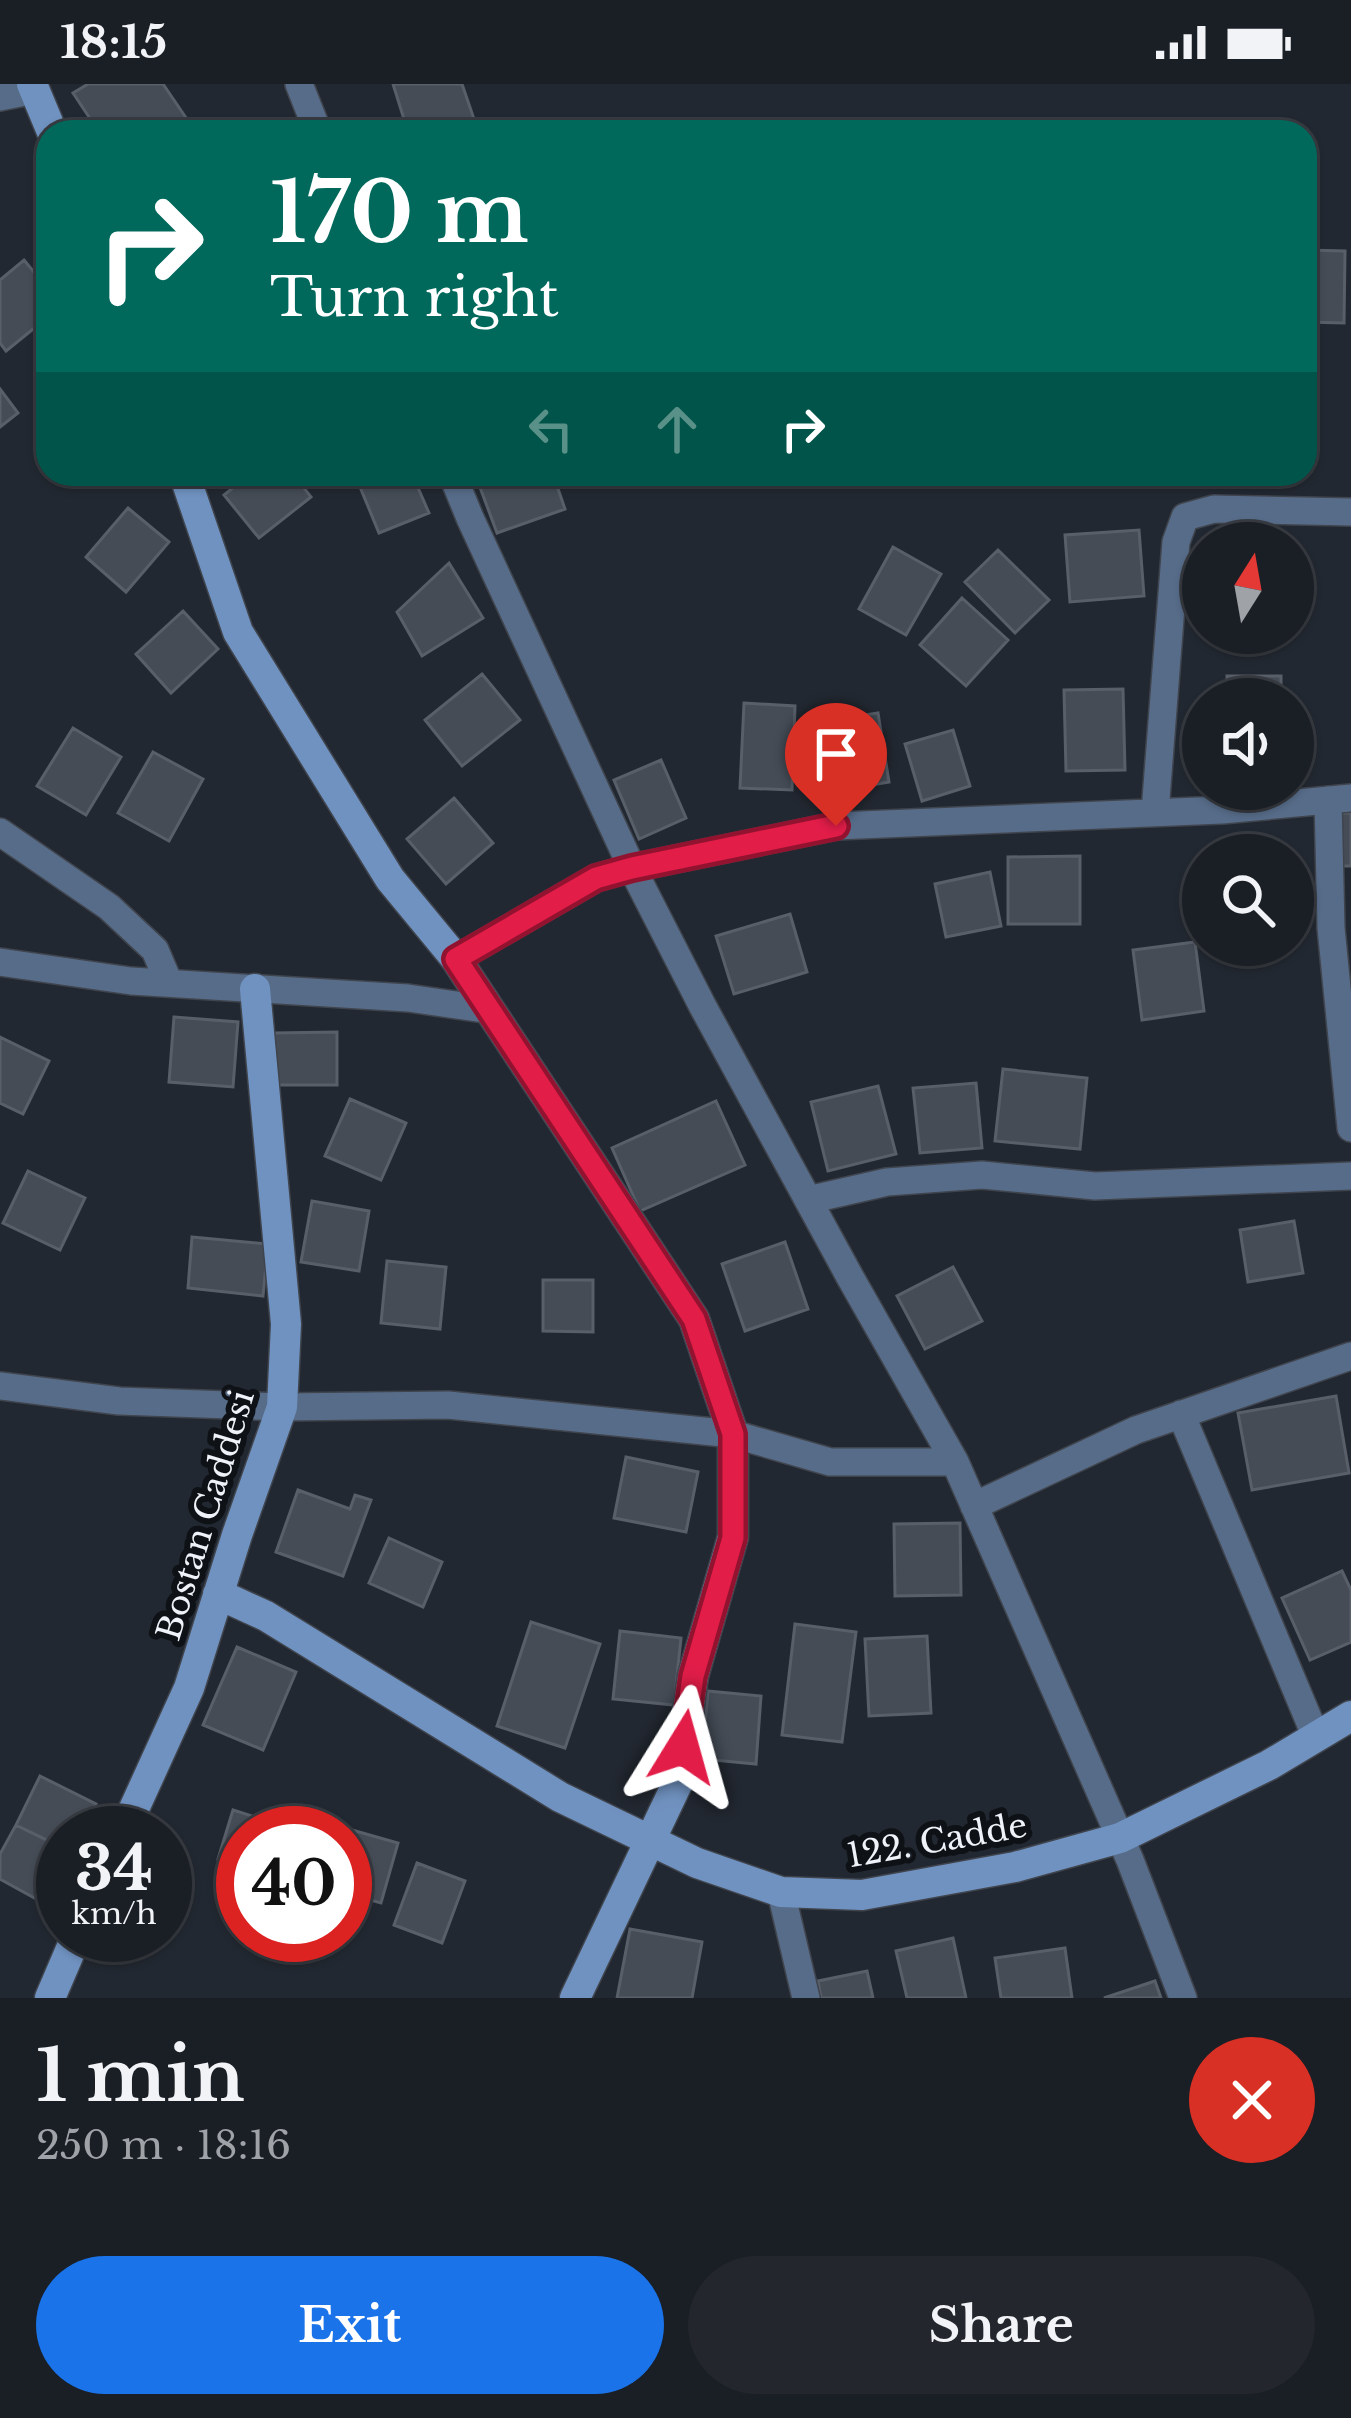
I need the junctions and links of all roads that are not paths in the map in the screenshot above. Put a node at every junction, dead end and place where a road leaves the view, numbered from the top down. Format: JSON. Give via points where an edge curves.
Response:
{"nodes":[{"id":1,"x":299,"y":84,"type":"edge"},
{"id":2,"x":33,"y":87,"type":"edge"},
{"id":3,"x":0,"y":98,"type":"edge"},
{"id":4,"x":47,"y":120,"type":"edge"},
{"id":5,"x":313,"y":120,"type":"edge"},
{"id":6,"x":188,"y":486,"type":"edge"},
{"id":7,"x":457,"y":486,"type":"edge"},
{"id":8,"x":1351,"y":512,"type":"edge"},
{"id":9,"x":1340,"y":799,"type":"edge"},
{"id":10,"x":1156,"y":812,"type":"junction"},
{"id":11,"x":0,"y":832,"type":"edge"},
{"id":12,"x":632,"y":868,"type":"junction"},
{"id":13,"x":456,"y":959,"type":"junction"},
{"id":14,"x":0,"y":962,"type":"edge"},
{"id":15,"x":169,"y":983,"type":"junction"},
{"id":16,"x":255,"y":988,"type":"junction"},
{"id":17,"x":490,"y":1010,"type":"junction"},
{"id":18,"x":1351,"y":1128,"type":"edge"},
{"id":19,"x":1351,"y":1176,"type":"edge"},
{"id":20,"x":808,"y":1200,"type":"junction"},
{"id":21,"x":1351,"y":1356,"type":"edge"},
{"id":22,"x":0,"y":1386,"type":"edge"},
{"id":23,"x":283,"y":1407,"type":"junction"},
{"id":24,"x":1181,"y":1414,"type":"junction"},
{"id":25,"x":733,"y":1434,"type":"junction"},
{"id":26,"x":955,"y":1462,"type":"junction"},
{"id":27,"x":974,"y":1506,"type":"junction"},
{"id":28,"x":218,"y":1594,"type":"junction"},
{"id":29,"x":1351,"y":1716,"type":"edge"},
{"id":30,"x":1316,"y":1737,"type":"junction"},
{"id":31,"x":135,"y":1806,"type":"edge"},
{"id":32,"x":1120,"y":1838,"type":"junction"},
{"id":33,"x":650,"y":1840,"type":"junction"},
{"id":34,"x":781,"y":1892,"type":"junction"},
{"id":35,"x":65,"y":1962,"type":"edge"},
{"id":36,"x":50,"y":1998,"type":"edge"},
{"id":37,"x":575,"y":1998,"type":"edge"},
{"id":38,"x":806,"y":1998,"type":"edge"},
{"id":39,"x":1183,"y":1998,"type":"edge"}],
"edges":[{"from":1,"to":5,"type":"street"},
{"from":2,"to":3,"type":"street"},
{"from":2,"to":4,"type":"street"},
{"from":6,"to":13,"type":"street","via":[[238,632],[390,878]]},
{"from":7,"to":12,"type":"street"},
{"from":8,"to":10,"type":"street","via":[[1214,509],[1185,517],[1176,542]]},
{"from":9,"to":10,"type":"street"},
{"from":9,"to":18,"type":"street","via":[[1331,928]]},
{"from":10,"to":12,"type":"street","via":[[836,826]]},
{"from":11,"to":15,"type":"street","via":[[109,907],[155,950]]},
{"from":12,"to":13,"type":"street","via":[[596,878]]},
{"from":12,"to":20,"type":"street"},
{"from":13,"to":17,"type":"street"},
{"from":14,"to":15,"type":"street"},
{"from":15,"to":16,"type":"street"},
{"from":16,"to":17,"type":"street"},
{"from":16,"to":23,"type":"street","name":"Bostan Caddesi","via":[[286,1324]]},
{"from":17,"to":25,"type":"street","via":[[694,1319]]},
{"from":19,"to":20,"type":"street","via":[[1095,1186],[982,1175],[887,1182]]},
{"from":20,"to":26,"type":"street"},
{"from":21,"to":24,"type":"street"},
{"from":22,"to":23,"type":"street","via":[[119,1401]]},
{"from":23,"to":25,"type":"street","via":[[448,1405]]},
{"from":23,"to":28,"type":"street","name":"Bostan Caddesi"},
{"from":24,"to":27,"type":"street"},
{"from":24,"to":30,"type":"street"},
{"from":25,"to":26,"type":"street","via":[[830,1462]]},
{"from":25,"to":33,"type":"street","via":[[733,1538],[693,1676],[678,1783]]},
{"from":26,"to":27,"type":"street"},
{"from":27,"to":32,"type":"street"},
{"from":28,"to":31,"type":"street","name":"Bostan Caddesi","via":[[189,1688]]},
{"from":28,"to":33,"type":"street","name":"122. Cadde","via":[[560,1797]]},
{"from":29,"to":30,"type":"street","name":"122. Cadde"},
{"from":30,"to":32,"type":"street","name":"122. Cadde"},
{"from":32,"to":34,"type":"street","name":"122. Cadde","via":[[862,1895]]},
{"from":32,"to":39,"type":"street"},
{"from":33,"to":34,"type":"street","name":"122. Cadde"},
{"from":33,"to":37,"type":"street"},
{"from":34,"to":38,"type":"street"},
{"from":35,"to":36,"type":"street"}]}
